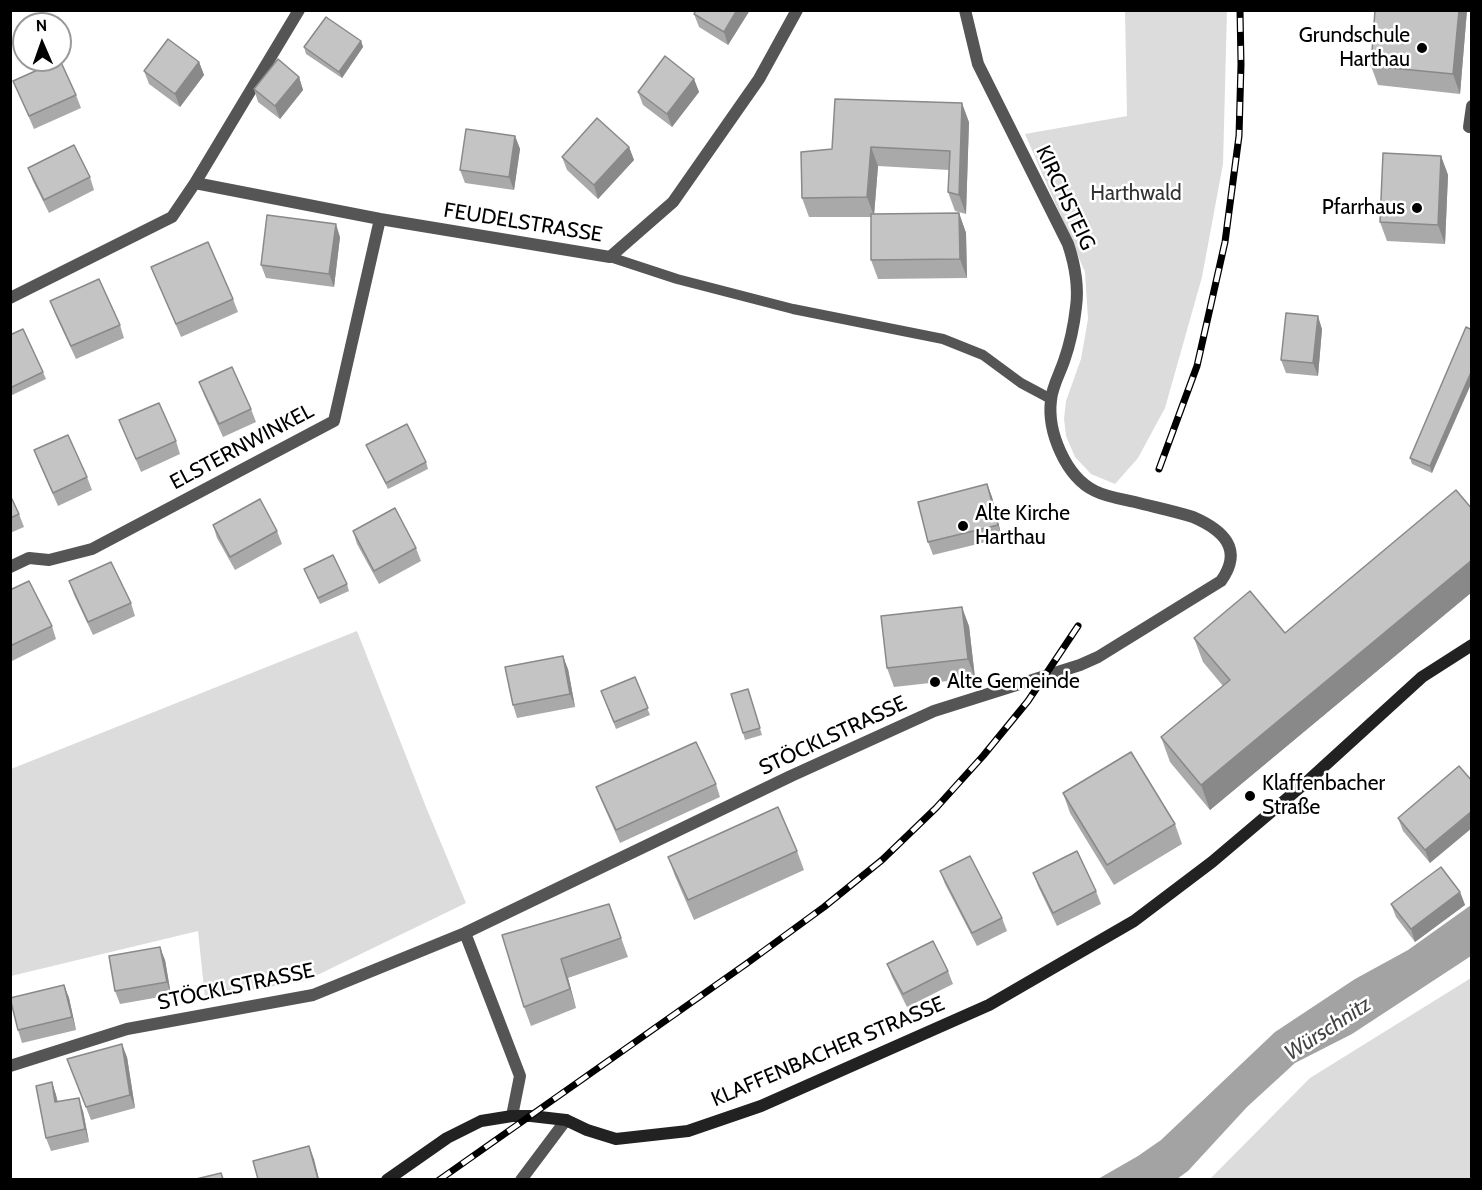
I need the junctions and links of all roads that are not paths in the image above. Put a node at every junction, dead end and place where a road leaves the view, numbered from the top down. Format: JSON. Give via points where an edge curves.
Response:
{"nodes":[{"id":1,"x":299,"y":10,"type":"edge"},
{"id":2,"x":797,"y":10,"type":"edge"},
{"id":3,"x":965,"y":10,"type":"edge"},
{"id":4,"x":1472,"y":106,"type":"edge"},
{"id":5,"x":1469,"y":127,"type":"dead end"},
{"id":6,"x":195,"y":183,"type":"junction"},
{"id":7,"x":380,"y":219,"type":"junction"},
{"id":8,"x":610,"y":257,"type":"junction"},
{"id":9,"x":10,"y":298,"type":"edge"},
{"id":10,"x":1051,"y":399,"type":"junction"},
{"id":11,"x":1174,"y":512,"type":"joint"},
{"id":12,"x":10,"y":567,"type":"edge"},
{"id":13,"x":1472,"y":645,"type":"edge"},
{"id":14,"x":465,"y":933,"type":"junction"},
{"id":15,"x":10,"y":1066,"type":"edge"},
{"id":16,"x":512,"y":1116,"type":"junction"},
{"id":17,"x":566,"y":1120,"type":"junction"},
{"id":18,"x":387,"y":1179,"type":"edge"},
{"id":19,"x":521,"y":1179,"type":"edge"}],
"edges":[{"from":1,"to":6,"type":"street"},
{"from":2,"to":8,"type":"street","name":"FEUDELSTRASSE","via":[[759,79],[674,202]]},
{"from":3,"to":10,"type":"street","name":"KIRCHSTEIG","via":[[978,64],[1075,265],[1077,306]]},
{"from":4,"to":5,"type":"street"},
{"from":6,"to":7,"type":"street","name":"FEUDELSTRASSE"},
{"from":6,"to":9,"type":"street","via":[[172,217]]},
{"from":7,"to":8,"type":"street","name":"FEUDELSTRASSE"},
{"from":7,"to":12,"type":"street","name":"ELSTERNWINKEL","via":[[334,421],[92,549],[49,560],[29,558]]},
{"from":8,"to":10,"type":"lane","via":[[793,309],[942,339],[983,355]]},
{"from":10,"to":11,"type":"street","name":"KIRCHSTEIG","via":[[1059,448],[1079,481],[1094,491]]},
{"from":11,"to":14,"type":"street","name":"STÖCKLSTRASSE","via":[[1205,522],[1226,540],[1230,548],[1229,570],[1221,580],[1098,657],[934,711]]},
{"from":13,"to":17,"type":"main road","name":"KLAFFENBACHER STRASSE","via":[[1422,678],[1212,862],[1134,921],[989,1005],[761,1106],[688,1131],[616,1139]]},
{"from":14,"to":15,"type":"street","name":"STÖCKLSTRASSE","via":[[313,995],[127,1029]]},
{"from":14,"to":16,"type":"street","via":[[520,1076]]},
{"from":16,"to":17,"type":"main road","name":"KLAFFENBACHER STRASSE"},
{"from":16,"to":18,"type":"main road","name":"KLAFFENBACHER STRASSE","via":[[481,1121],[447,1138]]},
{"from":17,"to":19,"type":"street"}]}
